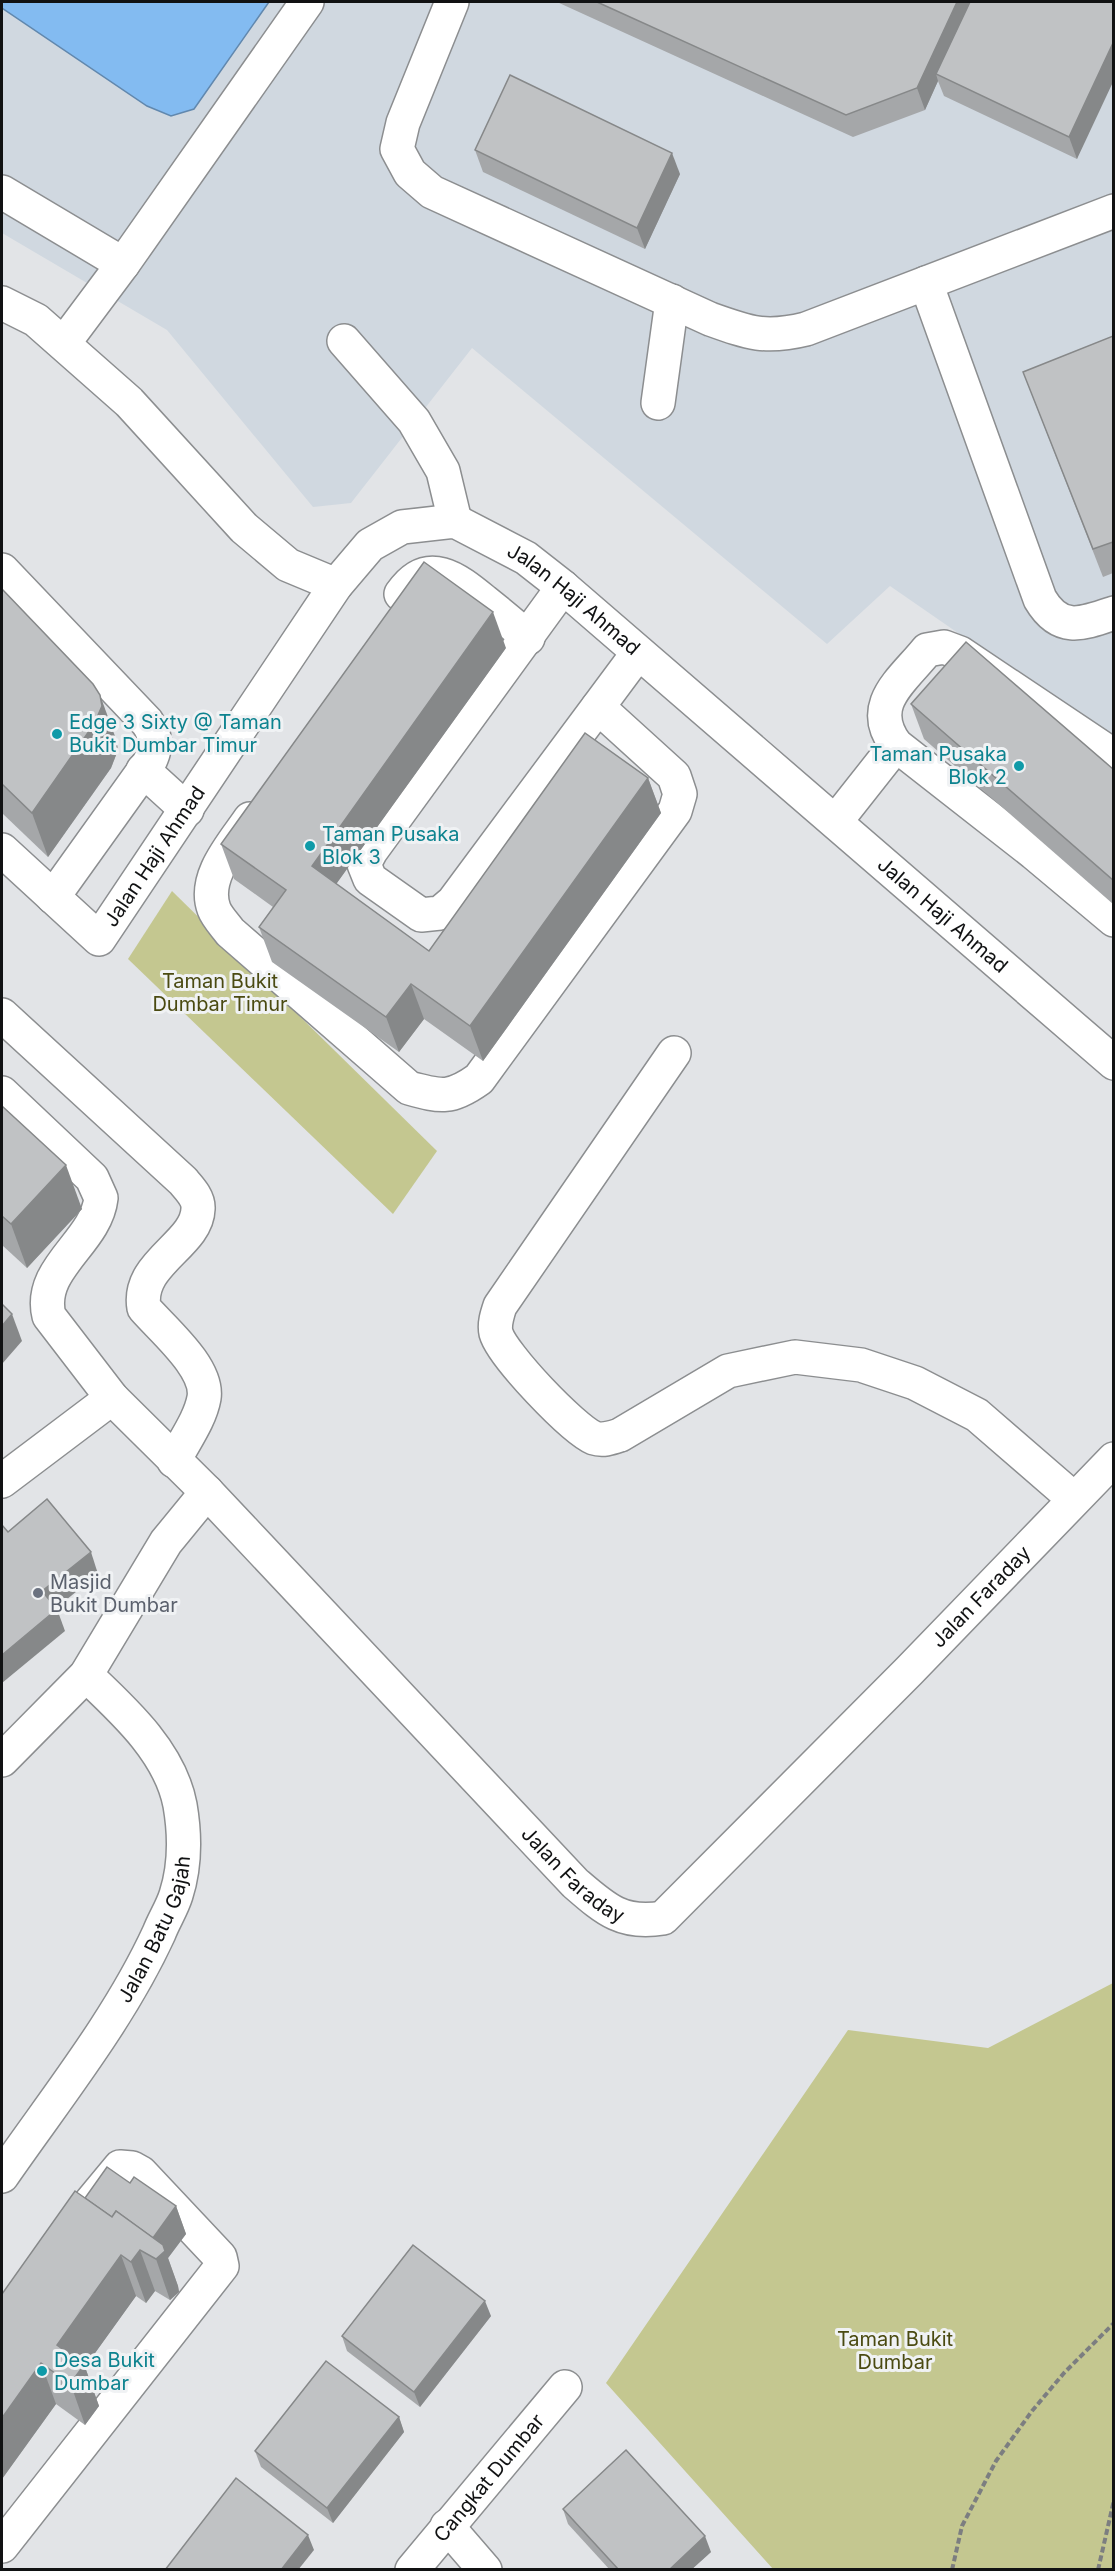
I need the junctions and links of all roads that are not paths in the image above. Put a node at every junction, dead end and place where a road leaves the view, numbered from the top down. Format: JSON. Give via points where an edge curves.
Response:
{"nodes":[{"id":1,"x":307,"y":2,"type":"edge"},
{"id":2,"x":452,"y":2,"type":"edge"},
{"id":3,"x":2,"y":192,"type":"edge"},
{"id":4,"x":1113,"y":211,"type":"edge"},
{"id":5,"x":123,"y":264,"type":"junction"},
{"id":6,"x":926,"y":283,"type":"junction"},
{"id":7,"x":672,"y":301,"type":"junction"},
{"id":8,"x":2,"y":303,"type":"edge"},
{"id":9,"x":344,"y":341,"type":"dead end"},
{"id":10,"x":64,"y":343,"type":"junction"},
{"id":11,"x":658,"y":403,"type":"dead end"},
{"id":12,"x":455,"y":522,"type":"junction"},
{"id":13,"x":2,"y":570,"type":"edge"},
{"id":14,"x":336,"y":585,"type":"junction"},
{"id":15,"x":563,"y":587,"type":"junction"},
{"id":16,"x":1113,"y":613,"type":"edge"},
{"id":17,"x":388,"y":614,"type":"edge"},
{"id":18,"x":528,"y":638,"type":"junction"},
{"id":19,"x":638,"y":653,"type":"junction"},
{"id":20,"x":598,"y":707,"type":"junction"},
{"id":21,"x":896,"y":745,"type":"junction"},
{"id":22,"x":1113,"y":756,"type":"edge"},
{"id":23,"x":143,"y":771,"type":"junction"},
{"id":24,"x":267,"y":793,"type":"edge"},
{"id":25,"x":187,"y":810,"type":"junction"},
{"id":26,"x":836,"y":821,"type":"junction"},
{"id":27,"x":2,"y":849,"type":"edge"},
{"id":28,"x":54,"y":897,"type":"junction"},
{"id":29,"x":1113,"y":920,"type":"edge"},
{"id":30,"x":2,"y":1015,"type":"edge"},
{"id":31,"x":674,"y":1053,"type":"dead end"},
{"id":32,"x":1113,"y":1063,"type":"edge"},
{"id":33,"x":2,"y":1093,"type":"edge"},
{"id":34,"x":112,"y":1398,"type":"junction"},
{"id":35,"x":1113,"y":1458,"type":"edge"},
{"id":36,"x":174,"y":1461,"type":"junction"},
{"id":37,"x":2,"y":1481,"type":"edge"},
{"id":38,"x":207,"y":1492,"type":"junction"},
{"id":39,"x":1074,"y":1499,"type":"junction"},
{"id":40,"x":86,"y":1675,"type":"junction"},
{"id":41,"x":2,"y":1760,"type":"edge"},
{"id":42,"x":2,"y":2176,"type":"edge"},
{"id":43,"x":71,"y":2229,"type":"edge"},
{"id":44,"x":565,"y":2387,"type":"dead end"},
{"id":45,"x":447,"y":2526,"type":"junction"},
{"id":46,"x":2,"y":2546,"type":"edge"},
{"id":47,"x":412,"y":2570,"type":"edge"},
{"id":48,"x":485,"y":2570,"type":"edge"}],
"edges":[{"from":1,"to":5,"type":"street"},
{"from":2,"to":7,"type":"street","via":[[403,123],[397,149],[410,173],[432,192]]},
{"from":3,"to":5,"type":"street"},
{"from":4,"to":6,"type":"street"},
{"from":5,"to":10,"type":"street"},
{"from":6,"to":7,"type":"street","via":[[778,336],[748,333]]},
{"from":6,"to":16,"type":"street","via":[[1044,605],[1059,621],[1074,624]]},
{"from":7,"to":11,"type":"street"},
{"from":8,"to":10,"type":"street","via":[[36,320]]},
{"from":9,"to":12,"type":"street","via":[[414,421],[443,471]]},
{"from":10,"to":14,"type":"street","via":[[129,402],[244,528],[288,565]]},
{"from":12,"to":14,"type":"street","name":"Jalan Haji Ahmad","via":[[402,527],[370,545]]},
{"from":12,"to":15,"type":"street","name":"Jalan Haji Ahmad","via":[[526,558]]},
{"from":13,"to":23,"type":"street","via":[[147,722],[155,742],[154,753]]},
{"from":14,"to":25,"type":"street","name":"Jalan Haji Ahmad"},
{"from":15,"to":18,"type":"street"},
{"from":15,"to":19,"type":"street","name":"Jalan Haji Ahmad"},
{"from":17,"to":18,"type":"street","via":[[408,584],[439,573],[455,578]]},
{"from":18,"to":20,"type":"street","via":[[371,851],[364,864],[370,879],[422,915],[440,913],[453,902]]},
{"from":19,"to":20,"type":"street"},
{"from":19,"to":26,"type":"street","name":"Jalan Haji Ahmad"},
{"from":20,"to":24,"type":"street","via":[[674,776],[680,794],[675,811],[479,1079],[459,1093],[435,1095],[409,1088],[230,932],[214,909],[211,889],[221,862]]},
{"from":21,"to":22,"type":"street","via":[[885,727],[884,706],[927,650],[944,647],[960,653]]},
{"from":21,"to":26,"type":"street"},
{"from":21,"to":29,"type":"street"},
{"from":23,"to":25,"type":"street"},
{"from":23,"to":28,"type":"street"},
{"from":25,"to":28,"type":"street","name":"Jalan Haji Ahmad","via":[[99,939]]},
{"from":26,"to":32,"type":"street","name":"Jalan Haji Ahmad"},
{"from":27,"to":28,"type":"street"},
{"from":30,"to":36,"type":"street","via":[[194,1194],[199,1208],[195,1222],[147,1280],[142,1295],[144,1308],[201,1374],[204,1396],[200,1413]]},
{"from":31,"to":39,"type":"street","via":[[500,1306],[495,1320],[496,1335],[505,1349],[556,1409],[595,1439],[608,1440],[728,1371],[795,1358],[861,1365],[915,1383],[977,1415]]},
{"from":33,"to":34,"type":"street","name":"Jalan Faraday","via":[[98,1188],[100,1209],[58,1270],[46,1302],[49,1316]]},
{"from":34,"to":36,"type":"street","name":"Jalan Faraday"},
{"from":34,"to":37,"type":"street"},
{"from":35,"to":39,"type":"street","name":"Jalan Faraday"},
{"from":36,"to":38,"type":"street","name":"Jalan Faraday"},
{"from":38,"to":39,"type":"street","name":"Jalan Faraday","via":[[576,1884],[619,1917],[643,1922],[663,1918]]},
{"from":38,"to":40,"type":"street","via":[[166,1542]]},
{"from":40,"to":41,"type":"street"},
{"from":40,"to":42,"type":"street","name":"Jalan Batu Gajah","via":[[128,1715],[168,1774],[180,1804],[184,1852],[176,1895],[147,1958],[115,2014]]},
{"from":43,"to":46,"type":"street","via":[[112,2174],[120,2167],[132,2168],[220,2257],[222,2266]]},
{"from":44,"to":45,"type":"street","name":"Cangkat Dumbar"},
{"from":45,"to":47,"type":"street","name":"Cangkat Dumbar"},
{"from":45,"to":48,"type":"street"}]}
